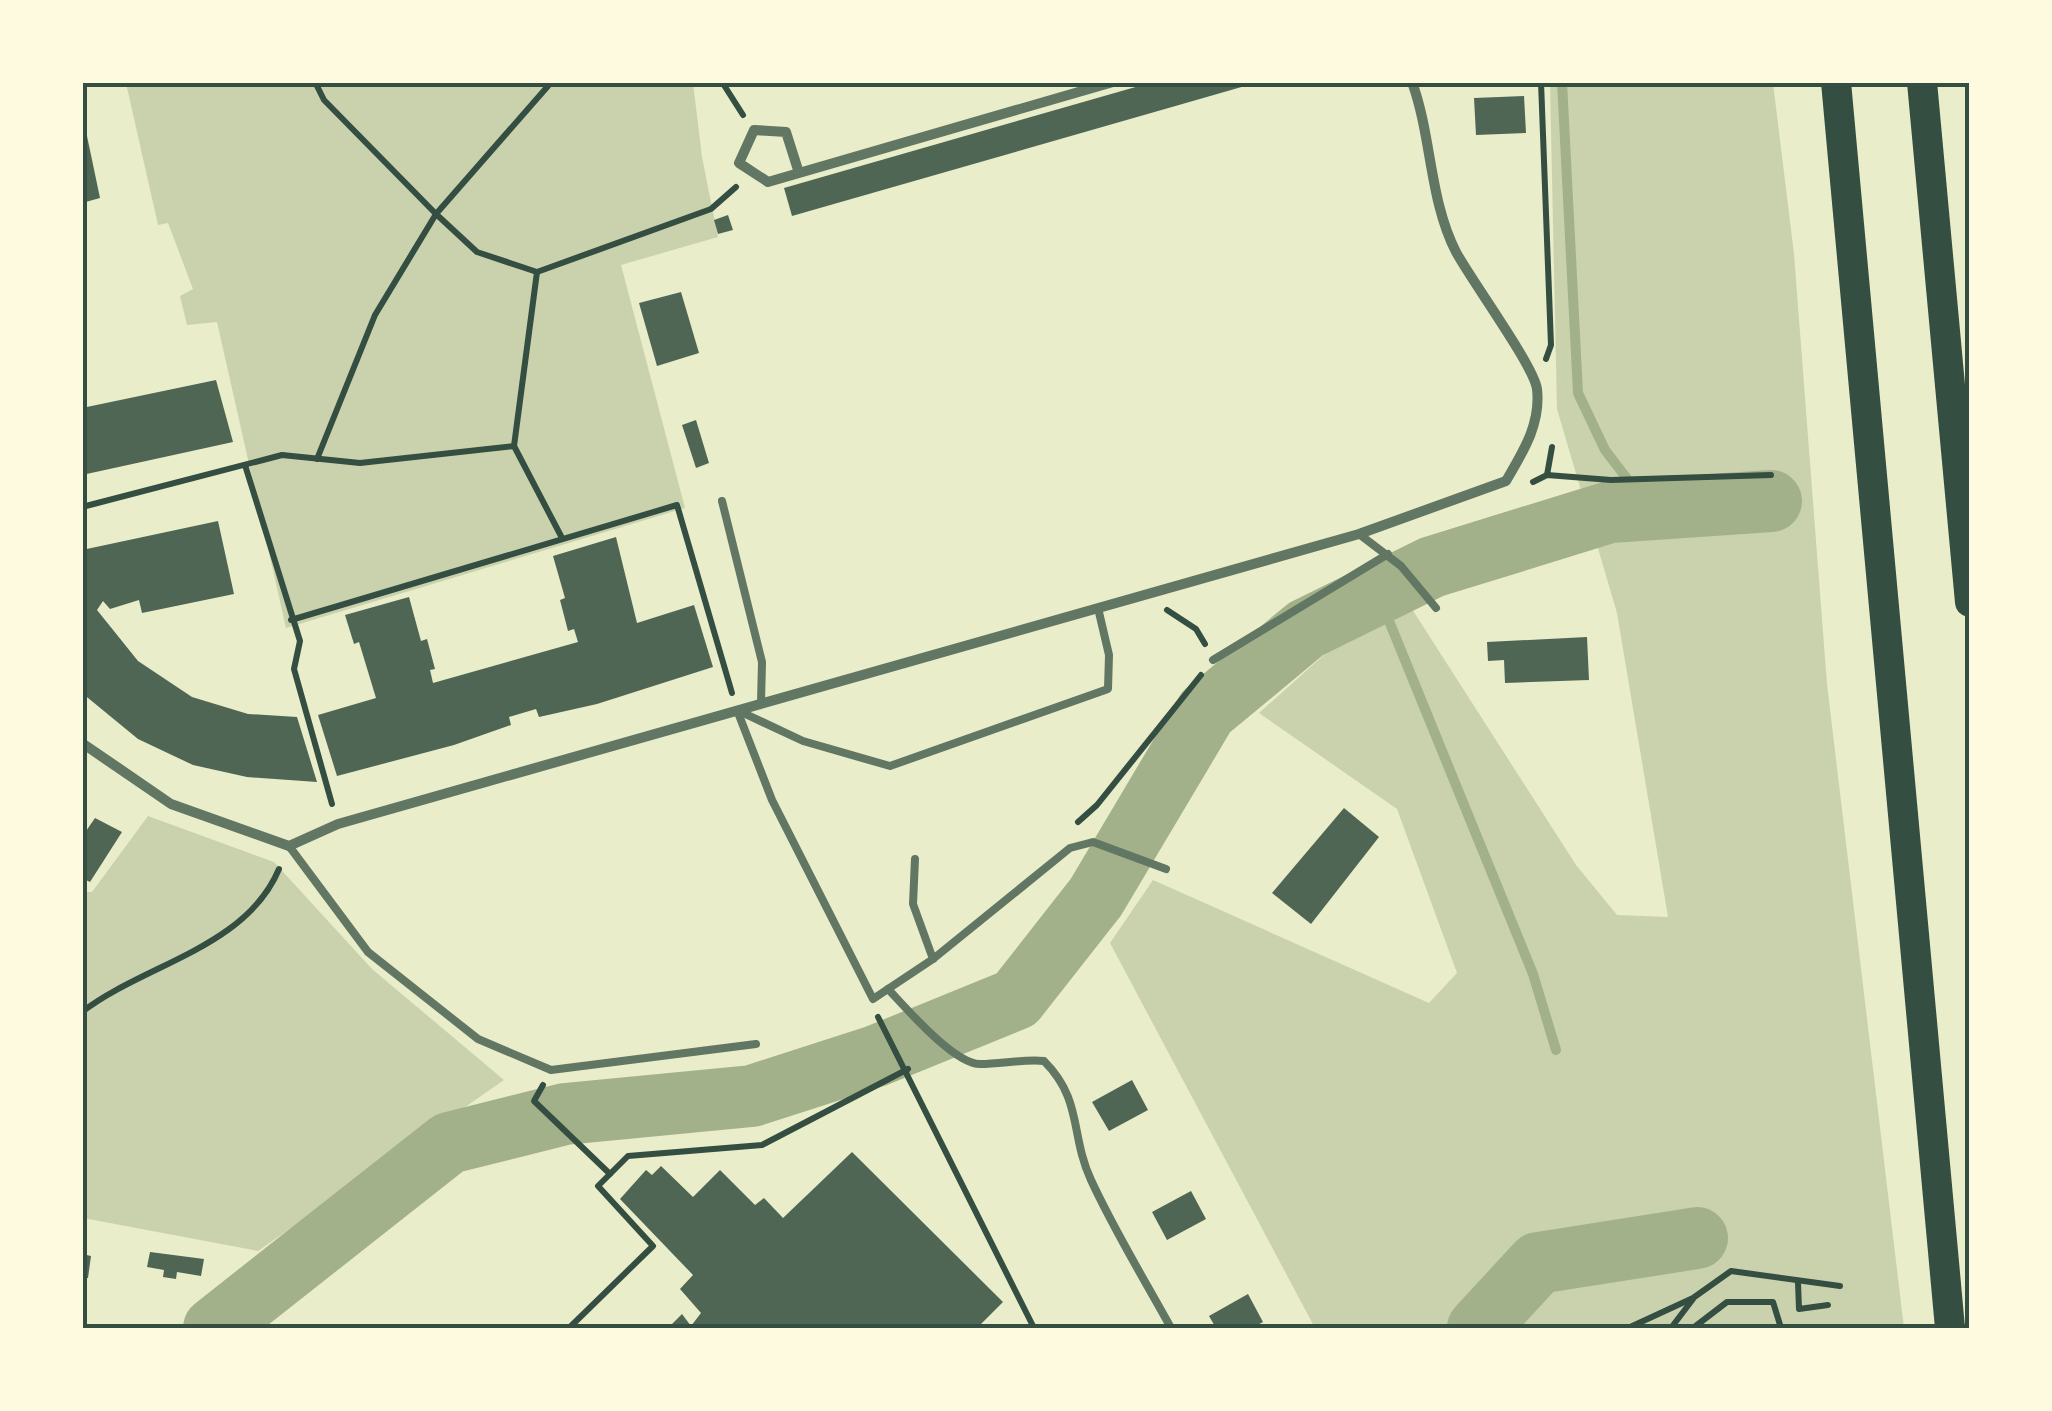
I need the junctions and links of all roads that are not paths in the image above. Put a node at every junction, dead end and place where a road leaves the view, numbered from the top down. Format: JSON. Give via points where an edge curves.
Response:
{"nodes":[{"id":1,"x":1113,"y":82,"type":"edge"},
{"id":2,"x":1412,"y":82,"type":"edge"},
{"id":3,"x":1836,"y":82,"type":"edge"},
{"id":4,"x":1922,"y":82,"type":"edge"},
{"id":5,"x":799,"y":174,"type":"junction"},
{"id":6,"x":722,"y":502,"type":"dead end"},
{"id":7,"x":1360,"y":534,"type":"junction"},
{"id":8,"x":1388,"y":554,"type":"junction"},
{"id":9,"x":1970,"y":602,"type":"edge"},
{"id":10,"x":1098,"y":608,"type":"junction"},
{"id":11,"x":1436,"y":608,"type":"dead end"},
{"id":12,"x":1214,"y":660,"type":"road end"},
{"id":13,"x":761,"y":703,"type":"junction"},
{"id":14,"x":737,"y":710,"type":"junction"},
{"id":15,"x":82,"y":742,"type":"edge"},
{"id":16,"x":289,"y":846,"type":"junction"},
{"id":17,"x":914,"y":859,"type":"dead end"},
{"id":18,"x":1166,"y":869,"type":"dead end"},
{"id":19,"x":932,"y":959,"type":"junction"},
{"id":20,"x":888,"y":989,"type":"junction"},
{"id":21,"x":756,"y":1044,"type":"dead end"},
{"id":22,"x":1171,"y":1328,"type":"edge"},
{"id":23,"x":1950,"y":1328,"type":"edge"}],
"edges":[{"from":1,"to":5,"type":"street"},
{"from":2,"to":7,"type":"street","via":[[1454,249],[1537,386],[1536,424],[1506,481]]},
{"from":3,"to":23,"type":"highway"},
{"from":4,"to":9,"type":"highway"},
{"from":5,"to":5,"type":"street","via":[[768,182],[738,162],[754,130],[786,132]]},
{"from":6,"to":13,"type":"lane","via":[[762,662]]},
{"from":7,"to":8,"type":"lane"},
{"from":7,"to":10,"type":"street"},
{"from":8,"to":11,"type":"lane"},
{"from":8,"to":12,"type":"lane"},
{"from":10,"to":13,"type":"street"},
{"from":10,"to":14,"type":"lane","via":[[1109,654],[1108,689],[890,766],[803,741]]},
{"from":13,"to":14,"type":"street"},
{"from":14,"to":16,"type":"street","via":[[338,824]]},
{"from":14,"to":20,"type":"lane","via":[[772,800],[873,1000]]},
{"from":15,"to":16,"type":"street","via":[[172,804]]},
{"from":16,"to":21,"type":"lane","via":[[368,952],[478,1038],[551,1070]]},
{"from":17,"to":19,"type":"lane","via":[[913,904]]},
{"from":18,"to":19,"type":"lane","via":[[1093,842],[1070,848]]},
{"from":19,"to":20,"type":"lane"},
{"from":20,"to":22,"type":"lane","via":[[952,1052],[976,1065],[1044,1060],[1060,1078],[1072,1099],[1088,1176]]}]}
